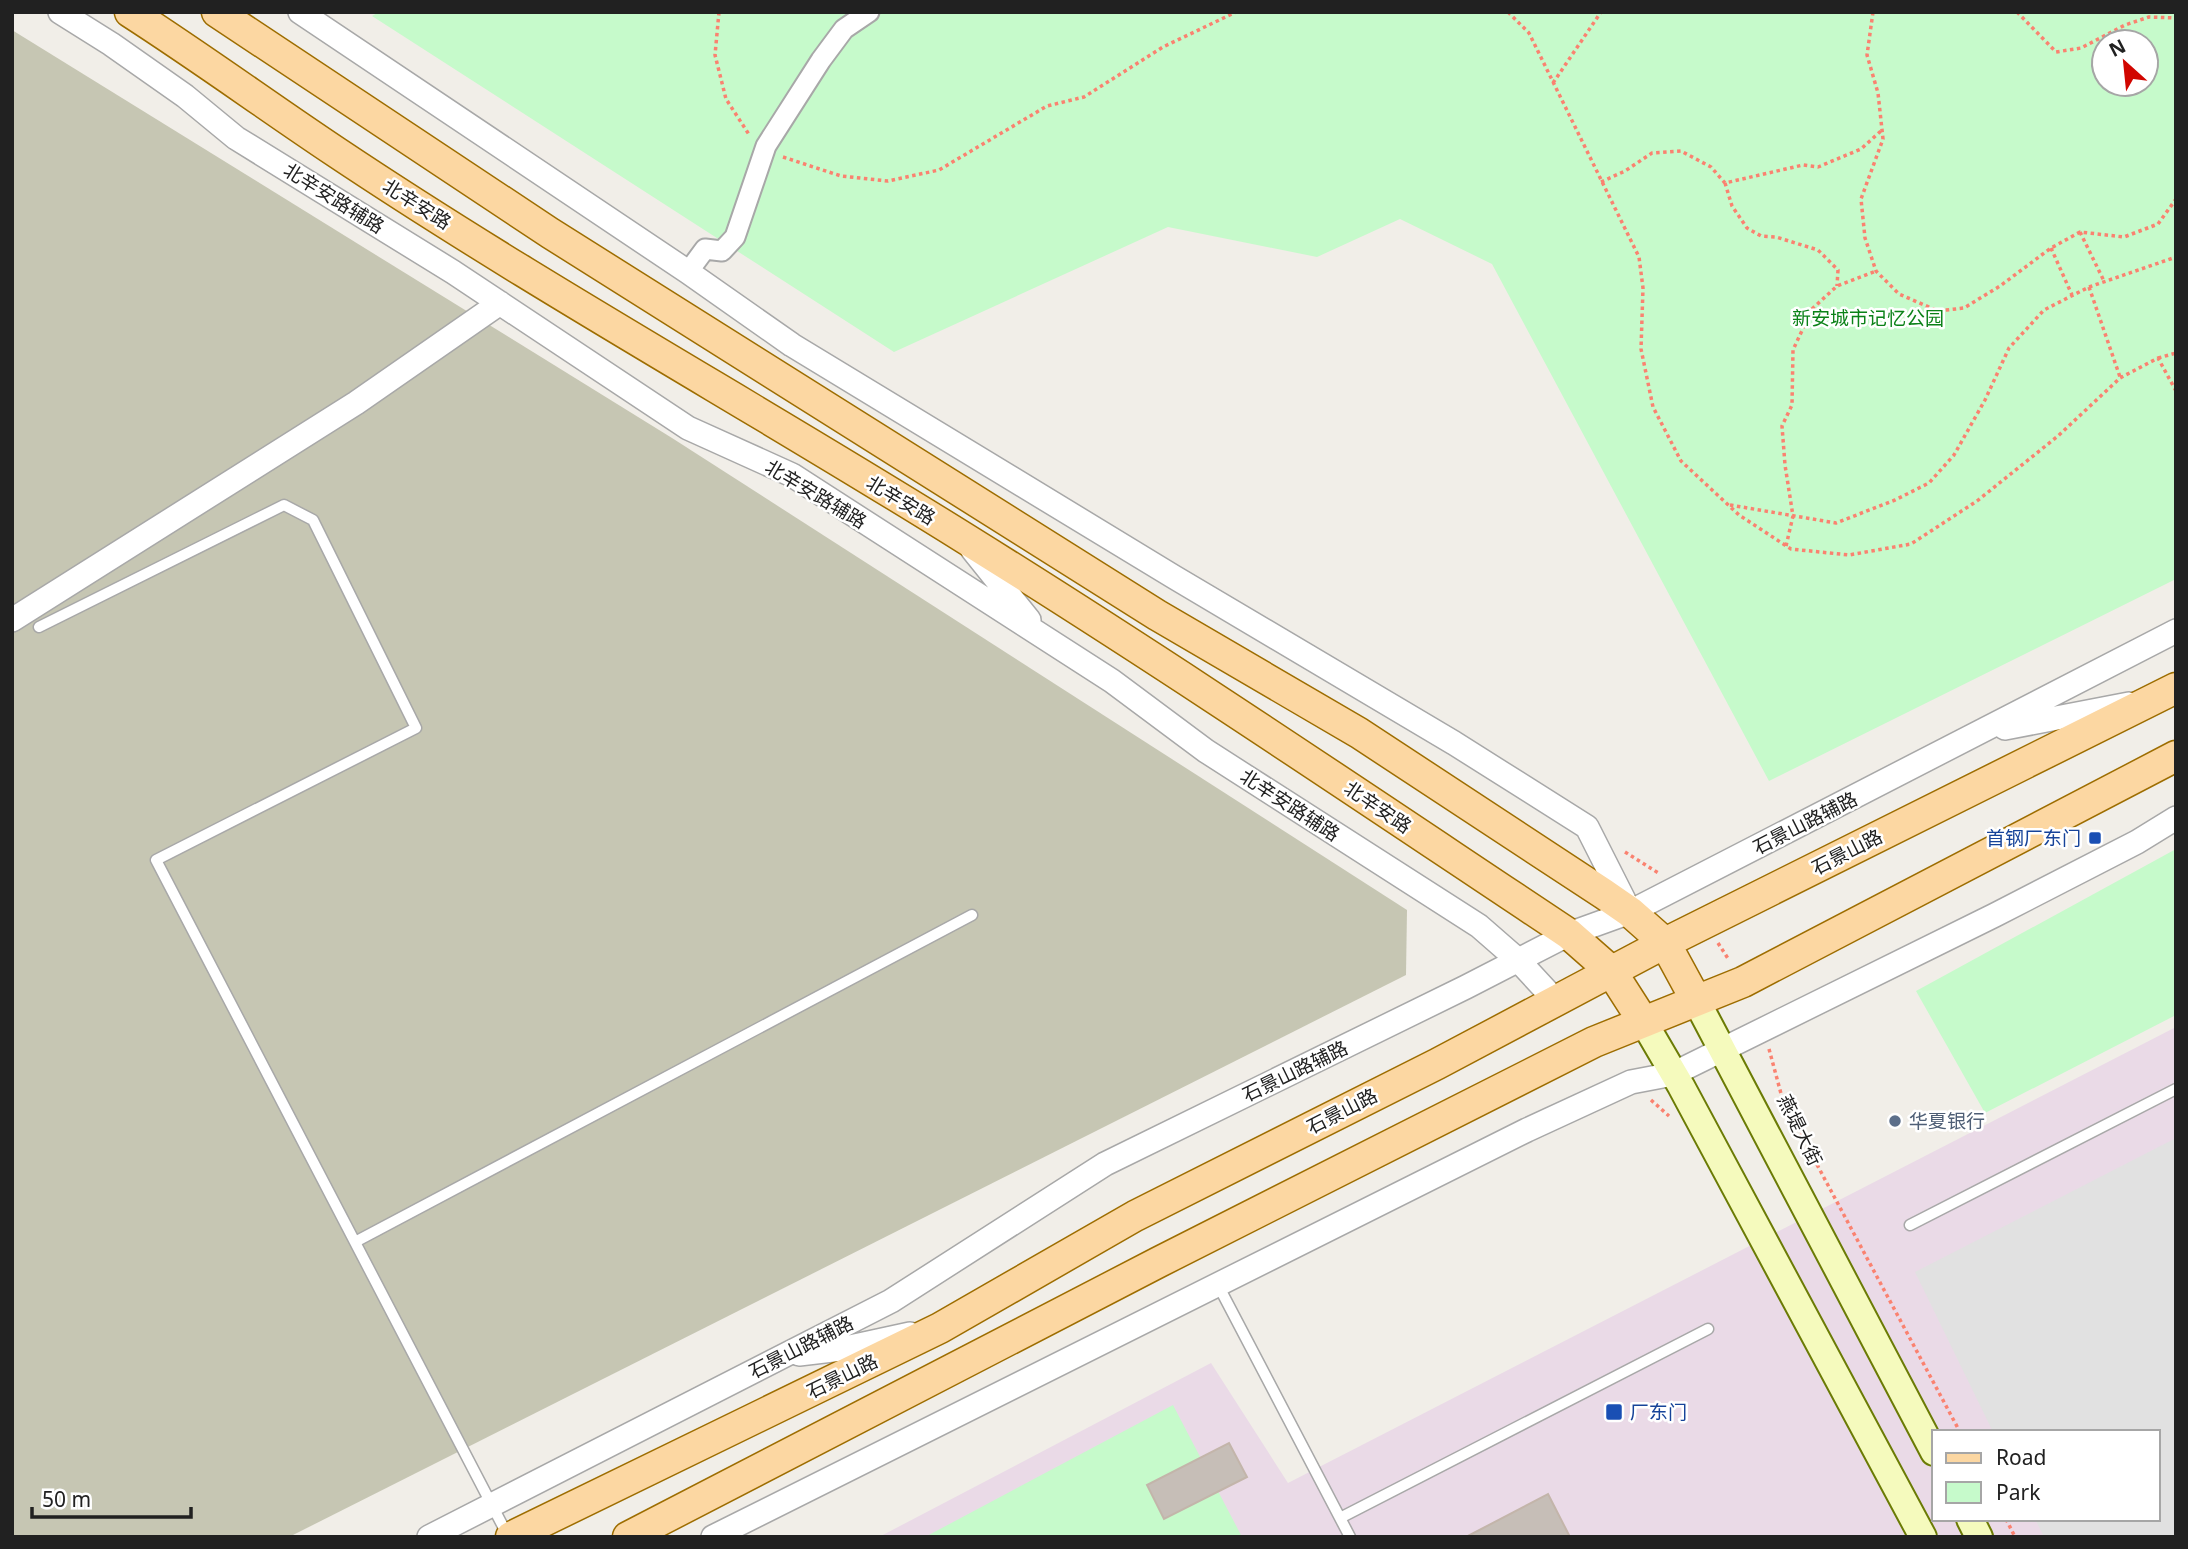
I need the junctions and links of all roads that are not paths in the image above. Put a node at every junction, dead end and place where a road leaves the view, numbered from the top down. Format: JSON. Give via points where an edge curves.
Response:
{"nodes":[{"id":1,"x":60,"y":12,"type":"edge"},
{"id":2,"x":80,"y":12,"type":"edge"},
{"id":3,"x":130,"y":12,"type":"edge"},
{"id":4,"x":217,"y":12,"type":"edge"},
{"id":5,"x":300,"y":12,"type":"edge"},
{"id":6,"x":869,"y":12,"type":"edge"},
{"id":7,"x":111,"y":44,"type":"junction"},
{"id":8,"x":688,"y":272,"type":"junction"},
{"id":9,"x":500,"y":303,"type":"junction"},
{"id":10,"x":792,"y":345,"type":"junction"},
{"id":11,"x":832,"y":410,"type":"junction"},
{"id":12,"x":961,"y":536,"type":"junction"},
{"id":13,"x":12,"y":620,"type":"edge"},
{"id":14,"x":39,"y":627,"type":"dead end"},
{"id":15,"x":2176,"y":631,"type":"edge"},
{"id":16,"x":1041,"y":636,"type":"junction"},
{"id":17,"x":2165,"y":694,"type":"edge"},
{"id":18,"x":1981,"y":733,"type":"junction"},
{"id":19,"x":2176,"y":756,"type":"edge"},
{"id":20,"x":2176,"y":818,"type":"edge"},
{"id":21,"x":1630,"y":912,"type":"junction"},
{"id":22,"x":972,"y":915,"type":"dead end"},
{"id":23,"x":1569,"y":934,"type":"junction"},
{"id":24,"x":1665,"y":943,"type":"junction"},
{"id":25,"x":1518,"y":960,"type":"junction"},
{"id":26,"x":1611,"y":971,"type":"junction"},
{"id":27,"x":1555,"y":1000,"type":"junction"},
{"id":28,"x":1696,"y":1000,"type":"junction"},
{"id":29,"x":1643,"y":1021,"type":"junction"},
{"id":30,"x":1721,"y":1049,"type":"junction"},
{"id":31,"x":1672,"y":1074,"type":"junction"},
{"id":32,"x":2176,"y":1089,"type":"edge"},
{"id":33,"x":1910,"y":1225,"type":"dead end"},
{"id":34,"x":355,"y":1242,"type":"junction"},
{"id":35,"x":1217,"y":1284,"type":"junction"},
{"id":36,"x":940,"y":1328,"type":"junction"},
{"id":37,"x":1708,"y":1329,"type":"dead end"},
{"id":38,"x":785,"y":1356,"type":"junction"},
{"id":39,"x":1932,"y":1448,"type":"edge"},
{"id":40,"x":492,"y":1506,"type":"junction"},
{"id":41,"x":1340,"y":1518,"type":"junction"},
{"id":42,"x":1971,"y":1521,"type":"edge"},
{"id":43,"x":429,"y":1537,"type":"edge"},
{"id":44,"x":510,"y":1537,"type":"edge"},
{"id":45,"x":628,"y":1537,"type":"edge"},
{"id":46,"x":713,"y":1537,"type":"edge"},
{"id":47,"x":1350,"y":1537,"type":"edge"},
{"id":48,"x":1923,"y":1537,"type":"edge"},
{"id":49,"x":1979,"y":1537,"type":"edge"}],
"edges":[{"from":1,"to":7,"type":"street","name":"北辛安路辅路"},
{"from":2,"to":7,"type":"street"},
{"from":3,"to":12,"type":"main road","name":"北辛安路","via":[[335,152]]},
{"from":4,"to":11,"type":"main road","name":"北辛安路","via":[[550,233]]},
{"from":5,"to":8,"type":"street"},
{"from":6,"to":8,"type":"street","via":[[836,39],[766,146],[735,237],[723,251],[705,249]]},
{"from":7,"to":9,"type":"street","name":"北辛安路辅路","via":[[236,138]]},
{"from":8,"to":10,"type":"street"},
{"from":9,"to":13,"type":"street","via":[[356,403]]},
{"from":9,"to":16,"type":"street","name":"北辛安路辅路","via":[[688,428],[792,475]]},
{"from":10,"to":11,"type":"street"},
{"from":10,"to":21,"type":"street","via":[[1587,827]]},
{"from":11,"to":21,"type":"main road","name":"北辛安路","via":[[1157,615],[1359,733]]},
{"from":12,"to":16,"type":"street"},
{"from":12,"to":23,"type":"main road","name":"北辛安路","via":[[1134,644]]},
{"from":14,"to":34,"type":"lane","via":[[284,505],[313,520],[416,727],[156,860]]},
{"from":15,"to":18,"type":"street","name":"石景山路辅路"},
{"from":16,"to":25,"type":"street","name":"北辛安路辅路","via":[[1112,681],[1206,751],[1479,926]]},
{"from":17,"to":18,"type":"street"},
{"from":17,"to":24,"type":"main road","name":"石景山路"},
{"from":18,"to":21,"type":"street","name":"石景山路辅路"},
{"from":19,"to":28,"type":"main road","via":[[1743,982]]},
{"from":20,"to":30,"type":"street","via":[[2125,848]]},
{"from":21,"to":23,"type":"street","name":"石景山路辅路"},
{"from":21,"to":24,"type":"main road","name":"北辛安路"},
{"from":22,"to":34,"type":"lane"},
{"from":23,"to":25,"type":"street","name":"石景山路辅路"},
{"from":23,"to":26,"type":"main road","name":"北辛安路"},
{"from":24,"to":26,"type":"main road","name":"石景山路"},
{"from":24,"to":28,"type":"main road","name":"北辛安路"},
{"from":25,"to":27,"type":"street","name":"北辛安路辅路"},
{"from":25,"to":38,"type":"street","name":"石景山路辅路","via":[[1105,1164],[891,1301]]},
{"from":26,"to":27,"type":"main road","name":"石景山路"},
{"from":26,"to":29,"type":"main road","name":"北辛安路"},
{"from":27,"to":36,"type":"main road","name":"石景山路","via":[[1135,1216]]},
{"from":28,"to":29,"type":"main road"},
{"from":28,"to":30,"type":"main road","name":"燕堤大街"},
{"from":29,"to":31,"type":"main road"},
{"from":29,"to":45,"type":"main road","via":[[1159,1262]]},
{"from":30,"to":31,"type":"street"},
{"from":30,"to":39,"type":"main road","name":"燕堤大街"},
{"from":31,"to":35,"type":"street","via":[[1631,1082]]},
{"from":31,"to":48,"type":"main road"},
{"from":32,"to":33,"type":"lane"},
{"from":34,"to":40,"type":"lane"},
{"from":35,"to":41,"type":"lane"},
{"from":35,"to":46,"type":"street"},
{"from":36,"to":38,"type":"street"},
{"from":36,"to":44,"type":"main road","name":"石景山路"},
{"from":37,"to":41,"type":"lane"},
{"from":38,"to":40,"type":"street","name":"石景山路辅路"},
{"from":40,"to":43,"type":"street","name":"石景山路辅路"},
{"from":40,"to":44,"type":"lane"},
{"from":41,"to":47,"type":"lane"},
{"from":42,"to":49,"type":"main road"}]}
